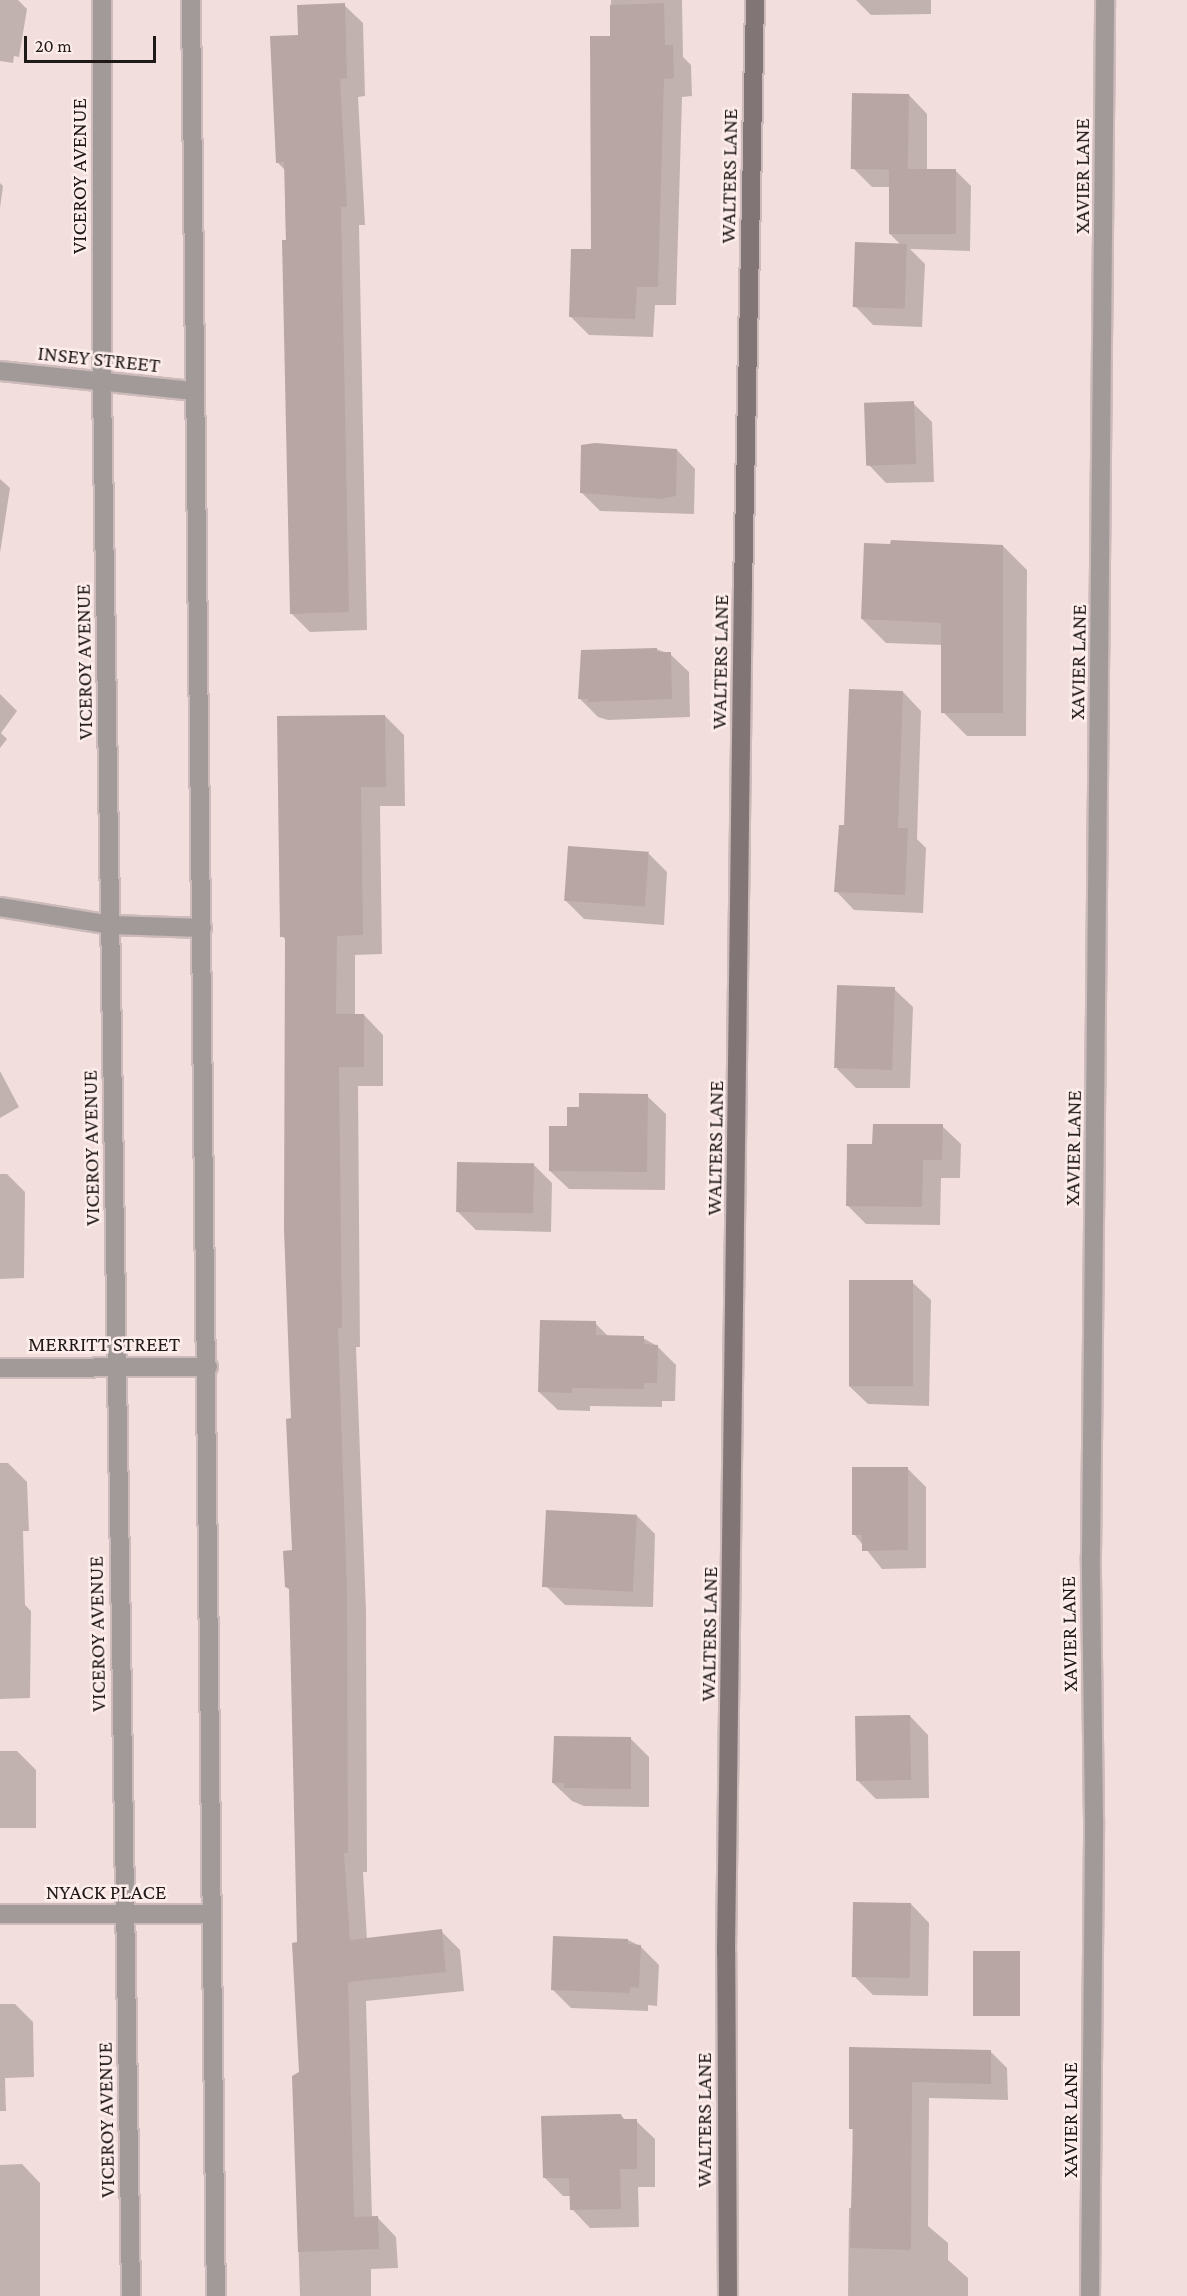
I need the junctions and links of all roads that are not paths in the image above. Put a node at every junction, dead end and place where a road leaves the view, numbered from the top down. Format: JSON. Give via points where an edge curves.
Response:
{"nodes":[{"id":1,"x":102,"y":0,"type":"edge"},
{"id":2,"x":192,"y":0,"type":"edge"},
{"id":3,"x":755,"y":0,"type":"edge"},
{"id":4,"x":1105,"y":0,"type":"edge"},
{"id":5,"x":0,"y":371,"type":"edge"},
{"id":6,"x":102,"y":384,"type":"junction"},
{"id":7,"x":193,"y":391,"type":"junction"},
{"id":8,"x":0,"y":907,"type":"edge"},
{"id":9,"x":111,"y":925,"type":"junction"},
{"id":10,"x":202,"y":928,"type":"junction"},
{"id":11,"x":115,"y":1365,"type":"junction"},
{"id":12,"x":208,"y":1367,"type":"junction"},
{"id":13,"x":0,"y":1368,"type":"edge"},
{"id":14,"x":0,"y":1914,"type":"edge"},
{"id":15,"x":212,"y":1914,"type":"junction"},
{"id":16,"x":126,"y":1915,"type":"junction"},
{"id":17,"x":131,"y":2296,"type":"edge"},
{"id":18,"x":216,"y":2296,"type":"edge"},
{"id":19,"x":728,"y":2296,"type":"edge"},
{"id":20,"x":1090,"y":2296,"type":"edge"}],
"edges":[{"from":1,"to":6,"type":"street","name":"VICEROY AVENUE"},
{"from":2,"to":7,"type":"street"},
{"from":3,"to":19,"type":"street","name":"WALTERS LANE","via":[[743,576],[726,1952]]},
{"from":4,"to":20,"type":"street","name":"XAVIER LANE","via":[[1091,1556],[1094,1832]]},
{"from":5,"to":6,"type":"street","name":"INSEY STREET"},
{"from":6,"to":7,"type":"street","name":"INSEY STREET"},
{"from":6,"to":9,"type":"street","name":"VICEROY AVENUE"},
{"from":7,"to":10,"type":"street"},
{"from":8,"to":9,"type":"street"},
{"from":9,"to":10,"type":"street"},
{"from":9,"to":11,"type":"street","name":"VICEROY AVENUE"},
{"from":10,"to":12,"type":"street"},
{"from":11,"to":12,"type":"street","name":"MERRITT STREET"},
{"from":11,"to":13,"type":"street","name":"MERRITT STREET"},
{"from":11,"to":16,"type":"street","name":"VICEROY AVENUE"},
{"from":12,"to":15,"type":"street"},
{"from":14,"to":16,"type":"street","name":"NYACK PLACE"},
{"from":15,"to":16,"type":"street","name":"NYACK PLACE"},
{"from":15,"to":18,"type":"street"},
{"from":16,"to":17,"type":"street","name":"VICEROY AVENUE"}]}
